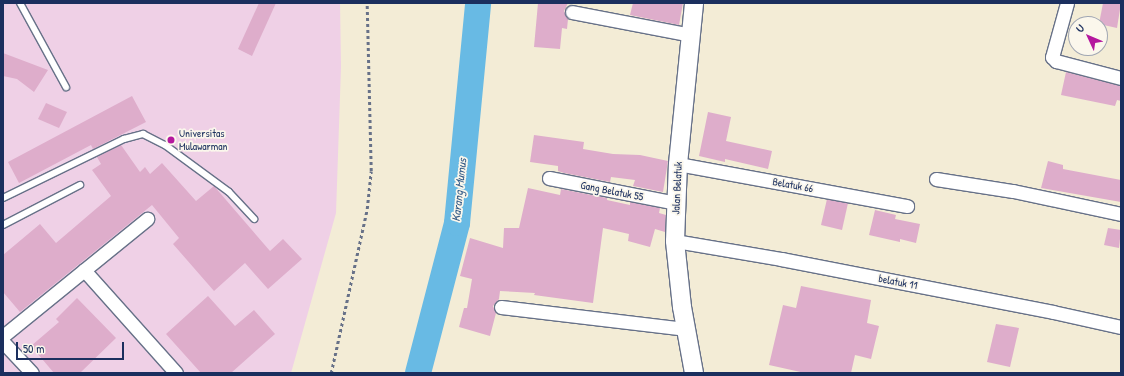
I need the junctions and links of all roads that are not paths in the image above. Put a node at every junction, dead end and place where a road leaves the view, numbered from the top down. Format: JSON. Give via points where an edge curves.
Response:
{"nodes":[{"id":1,"x":20,"y":3,"type":"edge"},
{"id":2,"x":694,"y":3,"type":"edge"},
{"id":3,"x":1067,"y":3,"type":"edge"},
{"id":4,"x":572,"y":12,"type":"dead end"},
{"id":5,"x":691,"y":35,"type":"junction"},
{"id":6,"x":1121,"y":78,"type":"edge"},
{"id":7,"x":66,"y":87,"type":"dead end"},
{"id":8,"x":678,"y":164,"type":"junction"},
{"id":9,"x":548,"y":178,"type":"dead end"},
{"id":10,"x":936,"y":178,"type":"dead end"},
{"id":11,"x":80,"y":185,"type":"dead end"},
{"id":12,"x":3,"y":198,"type":"edge"},
{"id":13,"x":676,"y":203,"type":"junction"},
{"id":14,"x":907,"y":206,"type":"dead end"},
{"id":15,"x":1121,"y":214,"type":"edge"},
{"id":16,"x":147,"y":219,"type":"dead end"},
{"id":17,"x":254,"y":219,"type":"dead end"},
{"id":18,"x":3,"y":225,"type":"edge"},
{"id":19,"x":675,"y":241,"type":"junction"},
{"id":20,"x":84,"y":270,"type":"junction"},
{"id":21,"x":501,"y":307,"type":"dead end"},
{"id":22,"x":1121,"y":326,"type":"edge"},
{"id":23,"x":685,"y":329,"type":"junction"},
{"id":24,"x":3,"y":336,"type":"edge"},
{"id":25,"x":3,"y":342,"type":"edge"},
{"id":26,"x":32,"y":373,"type":"edge"},
{"id":27,"x":176,"y":373,"type":"edge"},
{"id":28,"x":694,"y":373,"type":"edge"}],
"edges":[{"from":1,"to":7,"type":"lane"},
{"from":2,"to":5,"type":"street","name":"Jalan Belatuk"},
{"from":3,"to":6,"type":"street","via":[[1052,58]]},
{"from":4,"to":5,"type":"street"},
{"from":5,"to":8,"type":"street","name":"Jalan Belatuk"},
{"from":8,"to":13,"type":"street","name":"Jalan Belatuk"},
{"from":8,"to":14,"type":"street","name":"Belatuk 66"},
{"from":9,"to":13,"type":"street","name":"Gang Belatuk 55"},
{"from":10,"to":15,"type":"street"},
{"from":11,"to":18,"type":"lane"},
{"from":12,"to":17,"type":"lane","via":[[124,139],[143,134],[165,145],[229,192]]},
{"from":13,"to":19,"type":"street","name":"Jalan Belatuk"},
{"from":16,"to":20,"type":"street"},
{"from":19,"to":22,"type":"street","name":"belatuk 11"},
{"from":19,"to":23,"type":"street","name":"Jalan Belatuk"},
{"from":20,"to":24,"type":"street"},
{"from":20,"to":27,"type":"street"},
{"from":21,"to":23,"type":"street"},
{"from":23,"to":28,"type":"street","name":"Jalan Belatuk"},
{"from":25,"to":26,"type":"street"}]}
